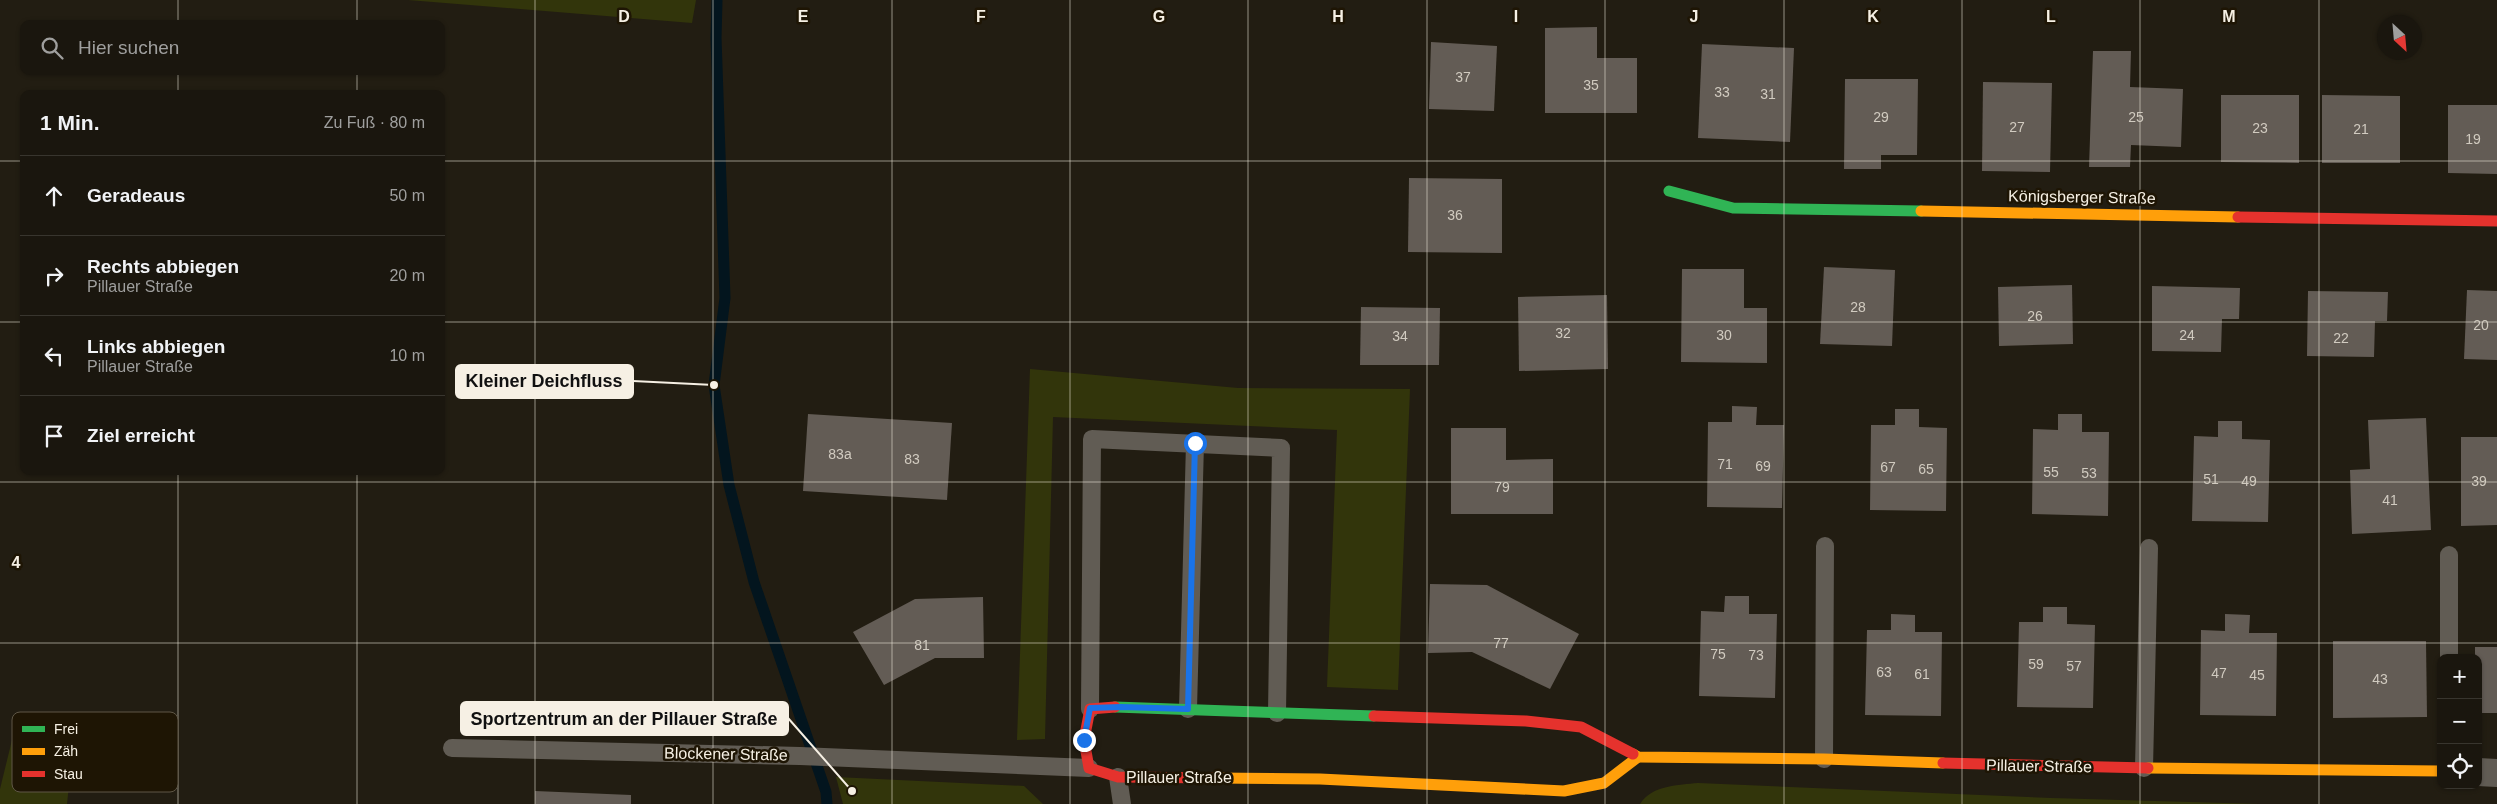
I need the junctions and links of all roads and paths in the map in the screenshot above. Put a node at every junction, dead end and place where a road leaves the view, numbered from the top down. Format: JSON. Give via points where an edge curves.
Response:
{"nodes":[{"id":1,"x":1668,"y":191,"type":"dead end"},
{"id":2,"x":2497,"y":221,"type":"edge"},
{"id":3,"x":1195,"y":443,"type":"junction"},
{"id":4,"x":1825,"y":546,"type":"dead end"},
{"id":5,"x":2149,"y":548,"type":"dead end"},
{"id":6,"x":2449,"y":556,"type":"dead end"},
{"id":7,"x":2449,"y":654,"type":"edge"},
{"id":8,"x":1090,"y":708,"type":"junction"},
{"id":9,"x":1188,"y":709,"type":"junction"},
{"id":10,"x":1277,"y":714,"type":"junction"},
{"id":11,"x":452,"y":748,"type":"dead end"},
{"id":12,"x":1638,"y":757,"type":"junction"},
{"id":13,"x":1824,"y":759,"type":"junction"},
{"id":14,"x":1089,"y":768,"type":"junction"},
{"id":15,"x":2144,"y":768,"type":"junction"},
{"id":16,"x":2437,"y":771,"type":"edge"},
{"id":17,"x":2482,"y":772,"type":"edge"},
{"id":18,"x":2497,"y":773,"type":"edge"},
{"id":19,"x":1118,"y":777,"type":"junction"},
{"id":20,"x":1122,"y":804,"type":"edge"}],
"edges":[{"from":1,"to":2,"type":"street","name":"Königsberger Straße","via":[[1733,208]]},
{"from":3,"to":8,"type":"lane","via":[[1092,439]]},
{"from":3,"to":9,"type":"lane"},
{"from":3,"to":10,"type":"lane","via":[[1281,448]]},
{"from":4,"to":13,"type":"lane"},
{"from":5,"to":15,"type":"lane"},
{"from":6,"to":7,"type":"lane"},
{"from":8,"to":9,"type":"street","name":"Pillauer Straße"},
{"from":8,"to":14,"type":"street","via":[[1084,740]]},
{"from":9,"to":10,"type":"street","name":"Pillauer Straße"},
{"from":10,"to":12,"type":"street","name":"Pillauer Straße","via":[[1526,721],[1581,727]]},
{"from":11,"to":14,"type":"lane","name":"Blockener Straße","via":[[845,757]]},
{"from":12,"to":13,"type":"street","name":"Pillauer Straße"},
{"from":12,"to":19,"type":"street","name":"Pillauer Straße","via":[[1604,783],[1564,790],[1320,779]]},
{"from":13,"to":15,"type":"street","name":"Pillauer Straße"},
{"from":14,"to":19,"type":"street","name":"Pillauer Straße"},
{"from":15,"to":16,"type":"street","name":"Pillauer Straße"},
{"from":17,"to":18,"type":"street"},
{"from":19,"to":20,"type":"lane"}]}
